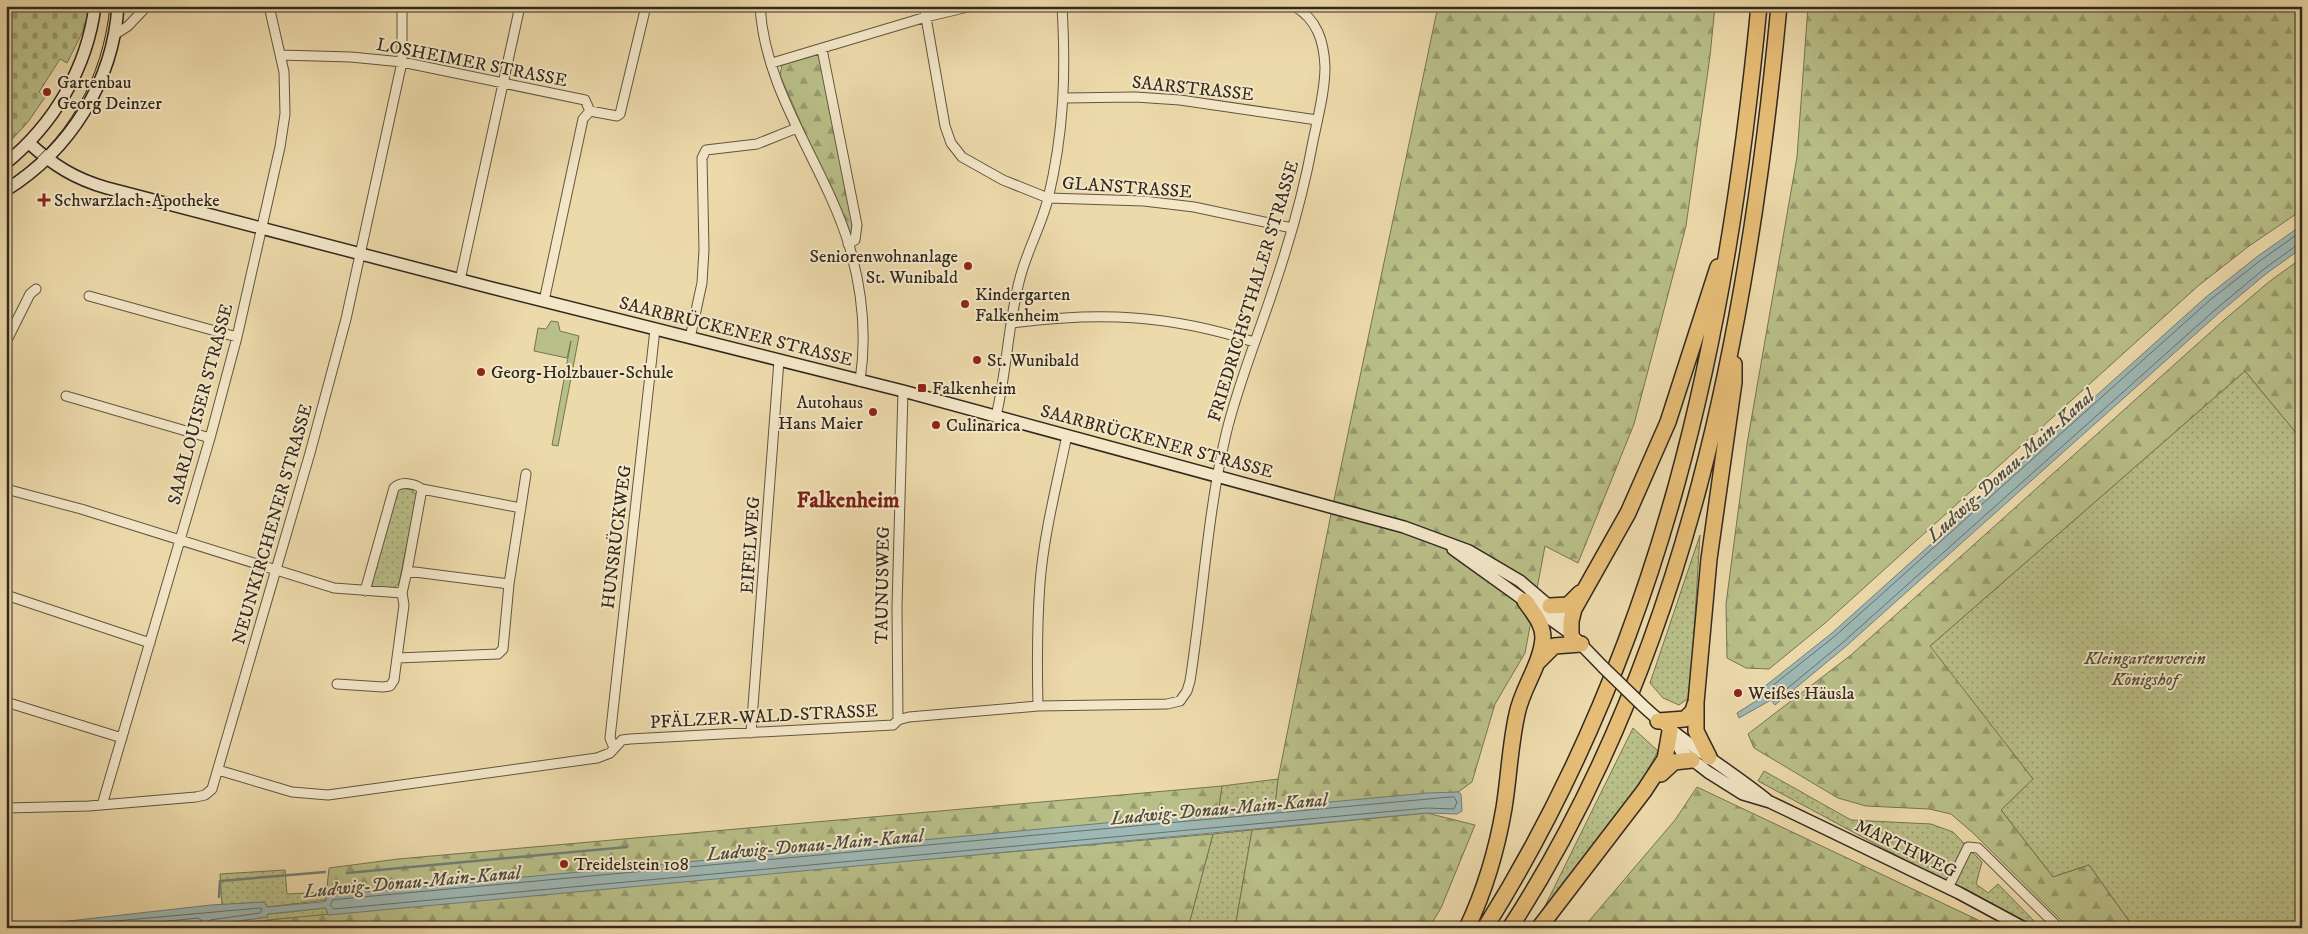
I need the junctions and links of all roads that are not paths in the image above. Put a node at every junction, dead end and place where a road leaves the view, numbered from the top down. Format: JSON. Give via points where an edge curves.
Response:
{"nodes":[{"id":1,"x":95,"y":6,"type":"edge"},
{"id":2,"x":118,"y":6,"type":"edge"},
{"id":3,"x":147,"y":6,"type":"edge"},
{"id":4,"x":269,"y":6,"type":"edge"},
{"id":5,"x":402,"y":6,"type":"edge"},
{"id":6,"x":520,"y":6,"type":"edge"},
{"id":7,"x":646,"y":6,"type":"edge"},
{"id":8,"x":760,"y":6,"type":"edge"},
{"id":9,"x":924,"y":6,"type":"edge"},
{"id":10,"x":972,"y":6,"type":"edge"},
{"id":11,"x":1062,"y":6,"type":"edge"},
{"id":12,"x":1294,"y":6,"type":"edge"},
{"id":13,"x":1758,"y":6,"type":"edge"},
{"id":14,"x":1780,"y":6,"type":"edge"},
{"id":15,"x":926,"y":17,"type":"junction"},
{"id":16,"x":114,"y":35,"type":"junction"},
{"id":17,"x":822,"y":48,"type":"junction"},
{"id":18,"x":281,"y":55,"type":"junction"},
{"id":19,"x":402,"y":62,"type":"junction"},
{"id":20,"x":772,"y":63,"type":"junction"},
{"id":21,"x":505,"y":82,"type":"junction"},
{"id":22,"x":1065,"y":98,"type":"junction"},
{"id":23,"x":590,"y":111,"type":"junction"},
{"id":24,"x":1318,"y":120,"type":"junction"},
{"id":25,"x":797,"y":128,"type":"junction"},
{"id":26,"x":29,"y":143,"type":"junction"},
{"id":27,"x":46,"y":159,"type":"junction"},
{"id":28,"x":6,"y":163,"type":"edge"},
{"id":29,"x":6,"y":190,"type":"edge"},
{"id":30,"x":1048,"y":198,"type":"junction"},
{"id":31,"x":262,"y":228,"type":"junction"},
{"id":32,"x":1292,"y":228,"type":"junction"},
{"id":33,"x":1731,"y":228,"type":"junction"},
{"id":34,"x":848,"y":244,"type":"junction"},
{"id":35,"x":361,"y":254,"type":"junction"},
{"id":36,"x":460,"y":280,"type":"junction"},
{"id":37,"x":36,"y":289,"type":"dead end"},
{"id":38,"x":89,"y":296,"type":"dead end"},
{"id":39,"x":544,"y":301,"type":"junction"},
{"id":40,"x":1011,"y":323,"type":"junction"},
{"id":41,"x":1735,"y":327,"type":"junction"},
{"id":42,"x":654,"y":329,"type":"junction"},
{"id":43,"x":237,"y":337,"type":"junction"},
{"id":44,"x":690,"y":338,"type":"junction"},
{"id":45,"x":6,"y":342,"type":"edge"},
{"id":46,"x":1254,"y":342,"type":"junction"},
{"id":47,"x":779,"y":360,"type":"junction"},
{"id":48,"x":860,"y":380,"type":"junction"},
{"id":49,"x":903,"y":391,"type":"junction"},
{"id":50,"x":66,"y":396,"type":"dead end"},
{"id":51,"x":996,"y":416,"type":"junction"},
{"id":52,"x":1067,"y":435,"type":"junction"},
{"id":53,"x":210,"y":438,"type":"junction"},
{"id":54,"x":526,"y":474,"type":"dead end"},
{"id":55,"x":1218,"y":476,"type":"junction"},
{"id":56,"x":6,"y":489,"type":"edge"},
{"id":57,"x":422,"y":489,"type":"junction"},
{"id":58,"x":521,"y":508,"type":"junction"},
{"id":59,"x":180,"y":540,"type":"junction"},
{"id":60,"x":1442,"y":541,"type":"junction"},
{"id":61,"x":276,"y":570,"type":"junction"},
{"id":62,"x":407,"y":571,"type":"junction"},
{"id":63,"x":509,"y":584,"type":"junction"},
{"id":64,"x":1586,"y":587,"type":"junction"},
{"id":65,"x":366,"y":592,"type":"junction"},
{"id":66,"x":402,"y":593,"type":"junction"},
{"id":67,"x":6,"y":595,"type":"edge"},
{"id":68,"x":1525,"y":601,"type":"junction"},
{"id":69,"x":1550,"y":606,"type":"junction"},
{"id":70,"x":1576,"y":639,"type":"junction"},
{"id":71,"x":150,"y":643,"type":"junction"},
{"id":72,"x":397,"y":658,"type":"junction"},
{"id":73,"x":1535,"y":667,"type":"junction"},
{"id":74,"x":337,"y":684,"type":"dead end"},
{"id":75,"x":6,"y":702,"type":"edge"},
{"id":76,"x":1696,"y":702,"type":"junction"},
{"id":77,"x":1038,"y":706,"type":"junction"},
{"id":78,"x":898,"y":720,"type":"junction"},
{"id":79,"x":1658,"y":721,"type":"junction"},
{"id":80,"x":1670,"y":731,"type":"junction"},
{"id":81,"x":751,"y":733,"type":"junction"},
{"id":82,"x":122,"y":738,"type":"junction"},
{"id":83,"x":614,"y":748,"type":"junction"},
{"id":84,"x":1692,"y":760,"type":"junction"},
{"id":85,"x":1711,"y":764,"type":"junction"},
{"id":86,"x":218,"y":770,"type":"junction"},
{"id":87,"x":1644,"y":791,"type":"junction"},
{"id":88,"x":102,"y":805,"type":"junction"},
{"id":89,"x":6,"y":808,"type":"edge"},
{"id":90,"x":1948,"y":888,"type":"junction"},
{"id":91,"x":1467,"y":928,"type":"edge"},
{"id":92,"x":1485,"y":928,"type":"edge"},
{"id":93,"x":1510,"y":928,"type":"edge"},
{"id":94,"x":1539,"y":928,"type":"edge"},
{"id":95,"x":2024,"y":928,"type":"edge"},
{"id":96,"x":2059,"y":928,"type":"edge"}],
"edges":[{"from":1,"to":26,"type":"main road","via":[[88,41],[73,79],[50,119]]},
{"from":2,"to":16,"type":"main road"},
{"from":3,"to":16,"type":"street"},
{"from":4,"to":18,"type":"street","name":"SAARLOUISER STRASSE"},
{"from":5,"to":19,"type":"street","name":"NEUNKIRCHENER STRASSE"},
{"from":6,"to":21,"type":"street"},
{"from":7,"to":23,"type":"street","via":[[620,114]]},
{"from":8,"to":20,"type":"street","via":[[761,26]]},
{"from":9,"to":15,"type":"street","name":"GLANSTRASSE"},
{"from":10,"to":15,"type":"street"},
{"from":11,"to":22,"type":"street"},
{"from":12,"to":24,"type":"street","name":"FRIEDRICHSTHALER STRASSE","via":[[1313,20],[1322,48],[1324,76]]},
{"from":13,"to":33,"type":"highway","via":[[1748,110]]},
{"from":14,"to":41,"type":"highway","via":[[1763,157]]},
{"from":15,"to":17,"type":"street"},
{"from":15,"to":30,"type":"street","name":"GLANSTRASSE","via":[[945,126],[951,143],[962,156],[1004,180]]},
{"from":16,"to":27,"type":"main road","via":[[91,100],[72,130]]},
{"from":17,"to":20,"type":"street"},
{"from":17,"to":34,"type":"street","via":[[857,225],[855,240]]},
{"from":18,"to":19,"type":"street","name":"LOSHEIMER STRASSE"},
{"from":18,"to":31,"type":"street","name":"SAARLOUISER STRASSE","via":[[283,128]]},
{"from":19,"to":21,"type":"street","name":"LOSHEIMER STRASSE"},
{"from":19,"to":35,"type":"street","name":"NEUNKIRCHENER STRASSE"},
{"from":20,"to":25,"type":"street","via":[[781,98]]},
{"from":21,"to":23,"type":"street","name":"LOSHEIMER STRASSE","via":[[585,100]]},
{"from":21,"to":36,"type":"street"},
{"from":22,"to":24,"type":"street","name":"SAARSTRASSE","via":[[1180,100]]},
{"from":22,"to":30,"type":"street"},
{"from":23,"to":39,"type":"street","via":[[583,119]]},
{"from":24,"to":32,"type":"street","name":"FRIEDRICHSTHALER STRASSE"},
{"from":25,"to":34,"type":"street"},
{"from":25,"to":44,"type":"street","via":[[757,144],[706,150],[702,158],[702,283]]},
{"from":26,"to":27,"type":"main road","name":"SAARBRÜCKENER STRASSE"},
{"from":26,"to":28,"type":"main road"},
{"from":27,"to":29,"type":"main road"},
{"from":27,"to":31,"type":"main road","name":"SAARBRÜCKENER STRASSE","via":[[70,175],[100,186]]},
{"from":30,"to":32,"type":"street","name":"GLANSTRASSE","via":[[1161,203]]},
{"from":30,"to":40,"type":"street","via":[[1020,276]]},
{"from":31,"to":35,"type":"main road","name":"SAARBRÜCKENER STRASSE"},
{"from":31,"to":43,"type":"street","name":"SAARLOUISER STRASSE"},
{"from":32,"to":46,"type":"street","name":"FRIEDRICHSTHALER STRASSE"},
{"from":33,"to":64,"type":"highway","via":[[1668,422],[1628,513]]},
{"from":33,"to":92,"type":"highway","via":[[1692,425],[1639,609],[1610,686],[1565,786],[1527,859]]},
{"from":34,"to":48,"type":"street","via":[[856,272],[862,316]]},
{"from":35,"to":36,"type":"main road","name":"SAARBRÜCKENER STRASSE"},
{"from":35,"to":61,"type":"street","name":"NEUNKIRCHENER STRASSE"},
{"from":36,"to":39,"type":"main road","name":"SAARBRÜCKENER STRASSE"},
{"from":37,"to":45,"type":"street","via":[[30,294]]},
{"from":38,"to":43,"type":"street"},
{"from":39,"to":42,"type":"main road","name":"SAARBRÜCKENER STRASSE"},
{"from":40,"to":46,"type":"street","via":[[1067,316],[1119,316],[1213,329]]},
{"from":40,"to":51,"type":"street"},
{"from":41,"to":76,"type":"highway","via":[[1734,382],[1709,559]]},
{"from":41,"to":93,"type":"highway","via":[[1694,502],[1642,662],[1582,798]]},
{"from":42,"to":44,"type":"main road","name":"SAARBRÜCKENER STRASSE"},
{"from":42,"to":83,"type":"street","name":"HUNSRÜCKWEG","via":[[610,738]]},
{"from":43,"to":53,"type":"street","name":"SAARLOUISER STRASSE"},
{"from":44,"to":47,"type":"main road","name":"SAARBRÜCKENER STRASSE"},
{"from":46,"to":55,"type":"street","name":"FRIEDRICHSTHALER STRASSE","via":[[1233,410]]},
{"from":47,"to":48,"type":"main road","name":"SAARBRÜCKENER STRASSE"},
{"from":47,"to":81,"type":"street","name":"EIFELWEG"},
{"from":48,"to":49,"type":"main road","name":"SAARBRÜCKENER STRASSE"},
{"from":49,"to":51,"type":"main road","name":"SAARBRÜCKENER STRASSE"},
{"from":49,"to":78,"type":"street","name":"TAUNUSWEG","via":[[897,607]]},
{"from":50,"to":53,"type":"street"},
{"from":51,"to":52,"type":"main road","name":"SAARBRÜCKENER STRASSE"},
{"from":52,"to":55,"type":"main road","name":"SAARBRÜCKENER STRASSE"},
{"from":52,"to":77,"type":"street","via":[[1040,582]]},
{"from":53,"to":59,"type":"street","name":"SAARLOUISER STRASSE"},
{"from":54,"to":58,"type":"street"},
{"from":55,"to":60,"type":"main road","name":"SAARBRÜCKENER STRASSE","via":[[1393,524]]},
{"from":55,"to":77,"type":"street","name":"PFÄLZER-WALD-STRASSE","via":[[1190,681],[1180,701],[1167,704]]},
{"from":56,"to":59,"type":"street"},
{"from":57,"to":58,"type":"street"},
{"from":57,"to":62,"type":"street"},
{"from":57,"to":65,"type":"street","via":[[403,484],[394,488]]},
{"from":58,"to":63,"type":"street"},
{"from":59,"to":61,"type":"street"},
{"from":59,"to":71,"type":"street","name":"SAARLOUISER STRASSE"},
{"from":60,"to":68,"type":"main road","name":"SAARBRÜCKENER STRASSE"},
{"from":60,"to":69,"type":"main road","name":"SAARBRÜCKENER STRASSE","via":[[1495,564]]},
{"from":61,"to":65,"type":"street","via":[[334,588]]},
{"from":61,"to":86,"type":"street","name":"NEUNKIRCHENER STRASSE"},
{"from":62,"to":63,"type":"street"},
{"from":62,"to":66,"type":"street"},
{"from":63,"to":72,"type":"street","via":[[503,650],[498,654]]},
{"from":64,"to":69,"type":"highway","via":[[1568,605]]},
{"from":64,"to":70,"type":"highway","via":[[1572,615]]},
{"from":65,"to":66,"type":"street"},
{"from":66,"to":72,"type":"street","via":[[404,605]]},
{"from":67,"to":71,"type":"street"},
{"from":68,"to":70,"type":"main road","name":"SAARBRÜCKENER STRASSE"},
{"from":68,"to":73,"type":"highway","via":[[1542,630],[1542,644]]},
{"from":69,"to":70,"type":"main road","name":"SAARBRÜCKENER STRASSE"},
{"from":70,"to":73,"type":"highway","via":[[1554,646]]},
{"from":70,"to":79,"type":"main road","name":"MARTHWEG","bridge":true},
{"from":71,"to":82,"type":"street","name":"SAARLOUISER STRASSE"},
{"from":72,"to":74,"type":"street","via":[[390,686]]},
{"from":73,"to":91,"type":"highway","via":[[1517,713],[1495,850]]},
{"from":75,"to":82,"type":"street"},
{"from":76,"to":79,"type":"highway","via":[[1685,719]]},
{"from":76,"to":85,"type":"highway","via":[[1696,730]]},
{"from":77,"to":78,"type":"street","name":"PFÄLZER-WALD-STRASSE","via":[[960,711]]},
{"from":78,"to":81,"type":"street","name":"PFÄLZER-WALD-STRASSE","via":[[893,726]]},
{"from":79,"to":80,"type":"main road","name":"MARTHWEG"},
{"from":80,"to":84,"type":"main road","name":"MARTHWEG","via":[[1681,751]]},
{"from":80,"to":85,"type":"main road","name":"MARTHWEG","via":[[1687,740]]},
{"from":80,"to":87,"type":"highway","via":[[1665,759]]},
{"from":81,"to":83,"type":"street","name":"PFÄLZER-WALD-STRASSE","via":[[622,740]]},
{"from":82,"to":88,"type":"street","name":"SAARLOUISER STRASSE"},
{"from":83,"to":86,"type":"street","name":"PFÄLZER-WALD-STRASSE","via":[[597,758],[328,795],[292,792]]},
{"from":84,"to":85,"type":"main road","name":"MARTHWEG"},
{"from":84,"to":87,"type":"highway","via":[[1678,760]]},
{"from":85,"to":90,"type":"main road","name":"MARTHWEG","via":[[1750,797],[1770,802]]},
{"from":86,"to":88,"type":"street","name":"NEUNKIRCHENER STRASSE","via":[[212,789],[205,795]]},
{"from":87,"to":94,"type":"highway"},
{"from":88,"to":89,"type":"street","name":"NEUNKIRCHENER STRASSE"},
{"from":90,"to":95,"type":"main road","name":"MARTHWEG"},
{"from":90,"to":96,"type":"street","via":[[1968,847],[1978,848]]}]}
